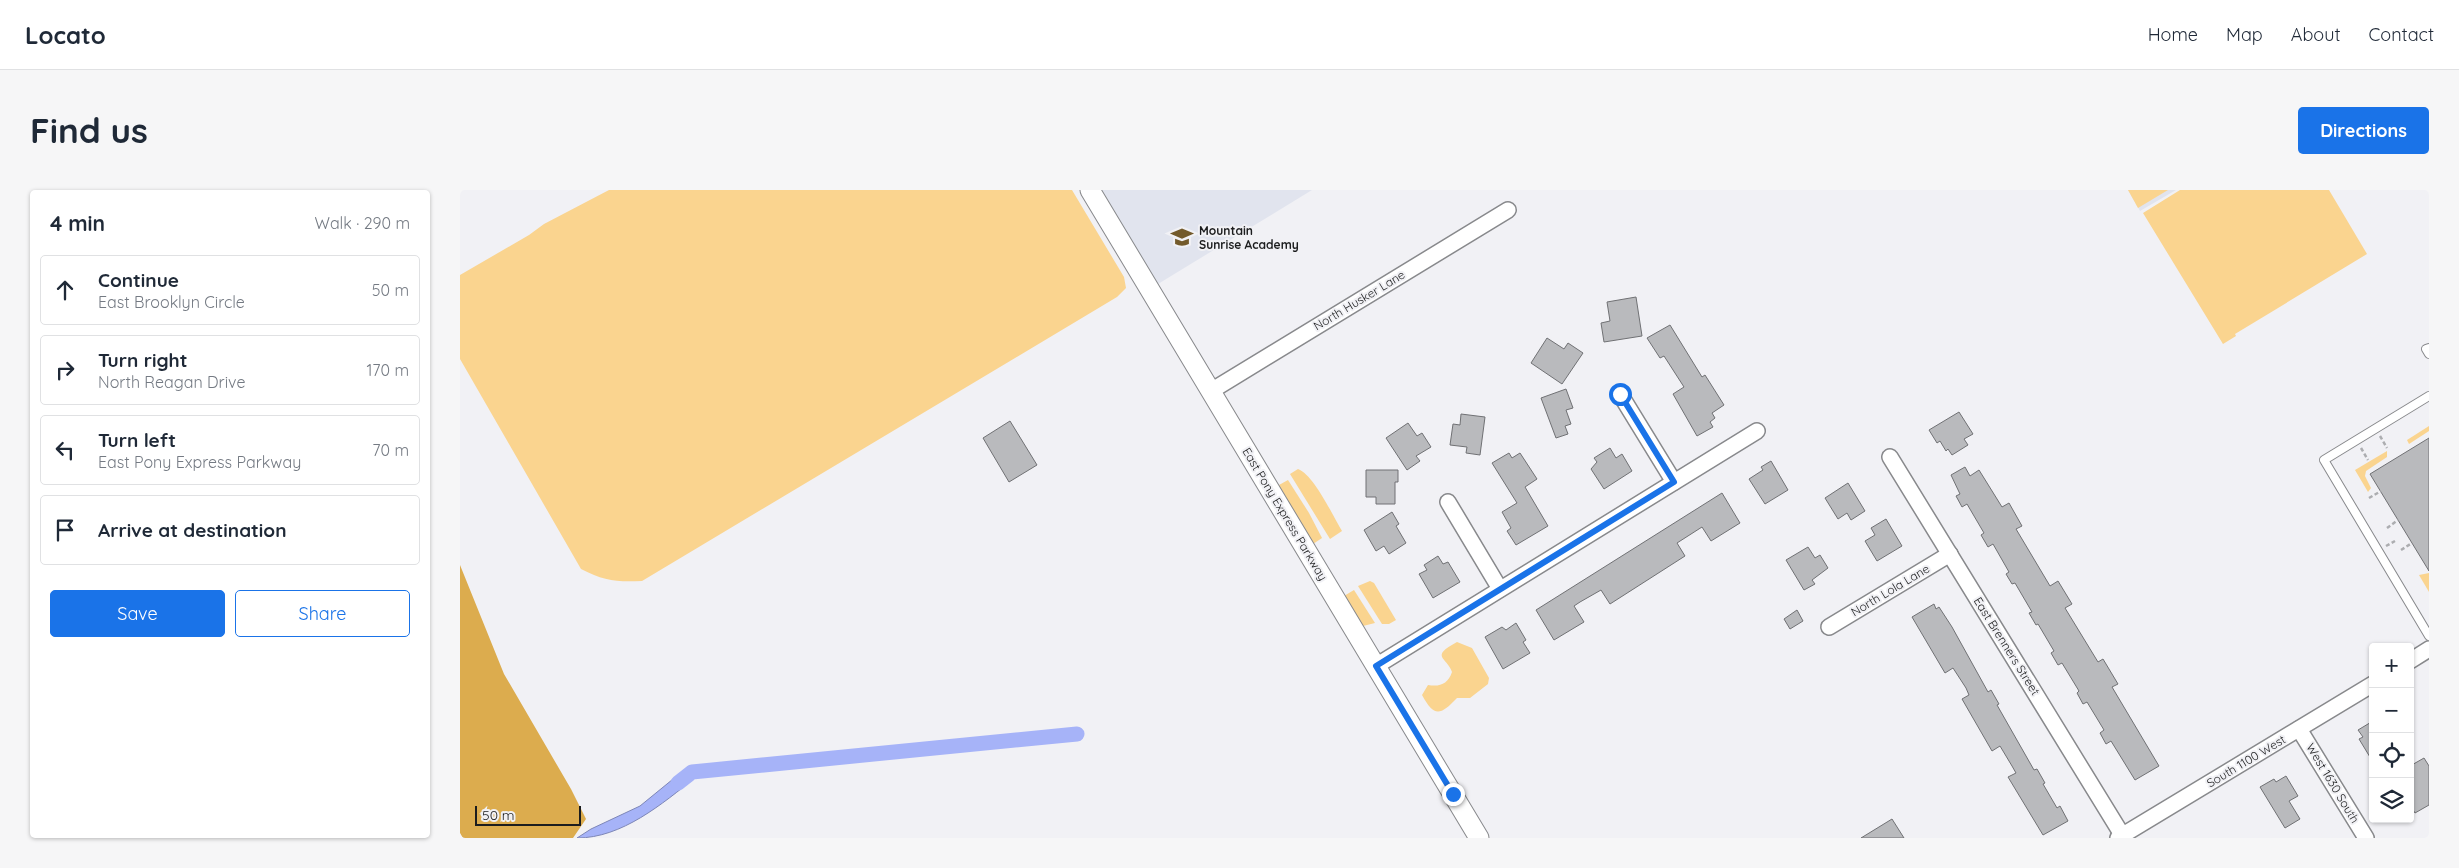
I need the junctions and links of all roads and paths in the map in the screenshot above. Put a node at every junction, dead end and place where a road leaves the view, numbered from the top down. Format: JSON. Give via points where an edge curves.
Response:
{"nodes":[{"id":1,"x":1090,"y":190,"type":"edge"},
{"id":2,"x":1508,"y":210,"type":"dead end"},
{"id":3,"x":2429,"y":348,"type":"edge"},
{"id":4,"x":2429,"y":354,"type":"edge"},
{"id":5,"x":1211,"y":391,"type":"junction"},
{"id":6,"x":1620,"y":394,"type":"dead end"},
{"id":7,"x":2429,"y":396,"type":"edge"},
{"id":8,"x":1757,"y":431,"type":"dead end"},
{"id":9,"x":1890,"y":457,"type":"dead end"},
{"id":10,"x":1674,"y":482,"type":"junction"},
{"id":11,"x":2381,"y":491,"type":"dead end"},
{"id":12,"x":2369,"y":498,"type":"dead end"},
{"id":13,"x":1448,"y":502,"type":"dead end"},
{"id":14,"x":2398,"y":520,"type":"dead end"},
{"id":15,"x":2387,"y":528,"type":"dead end"},
{"id":16,"x":2412,"y":543,"type":"dead end"},
{"id":17,"x":2401,"y":550,"type":"dead end"},
{"id":18,"x":1950,"y":554,"type":"junction"},
{"id":19,"x":1500,"y":589,"type":"junction"},
{"id":20,"x":1829,"y":627,"type":"dead end"},
{"id":21,"x":2429,"y":636,"type":"edge"},
{"id":22,"x":2429,"y":649,"type":"edge"},
{"id":23,"x":2414,"y":658,"type":"edge"},
{"id":24,"x":1376,"y":666,"type":"junction"},
{"id":25,"x":2369,"y":686,"type":"edge"},
{"id":26,"x":2299,"y":728,"type":"junction"},
{"id":27,"x":2122,"y":837,"type":"edge"},
{"id":28,"x":1479,"y":838,"type":"edge"},
{"id":29,"x":2366,"y":838,"type":"edge"}],
"edges":[{"from":1,"to":5,"type":"street","name":"East Pony Express Parkway"},
{"from":2,"to":5,"type":"street","name":"North Husker Lane"},
{"from":3,"to":4,"type":"lane","via":[[2426,349]]},
{"from":5,"to":24,"type":"street","name":"East Pony Express Parkway"},
{"from":6,"to":10,"type":"street"},
{"from":7,"to":21,"type":"lane","via":[[2324,460]]},
{"from":8,"to":10,"type":"street"},
{"from":9,"to":18,"type":"street","name":"East Brenners Street"},
{"from":10,"to":19,"type":"street"},
{"from":11,"to":12,"type":"path"},
{"from":13,"to":19,"type":"street"},
{"from":14,"to":15,"type":"path"},
{"from":16,"to":17,"type":"path"},
{"from":18,"to":20,"type":"street","name":"North Lola Lane"},
{"from":18,"to":27,"type":"street","name":"East Brenners Street"},
{"from":19,"to":24,"type":"street"},
{"from":22,"to":23,"type":"street"},
{"from":24,"to":28,"type":"street","name":"East Pony Express Parkway"},
{"from":25,"to":26,"type":"street","name":"South 1100 West"},
{"from":26,"to":27,"type":"street","name":"South 1100 West"},
{"from":26,"to":29,"type":"street","name":"West 1630 South"}]}
